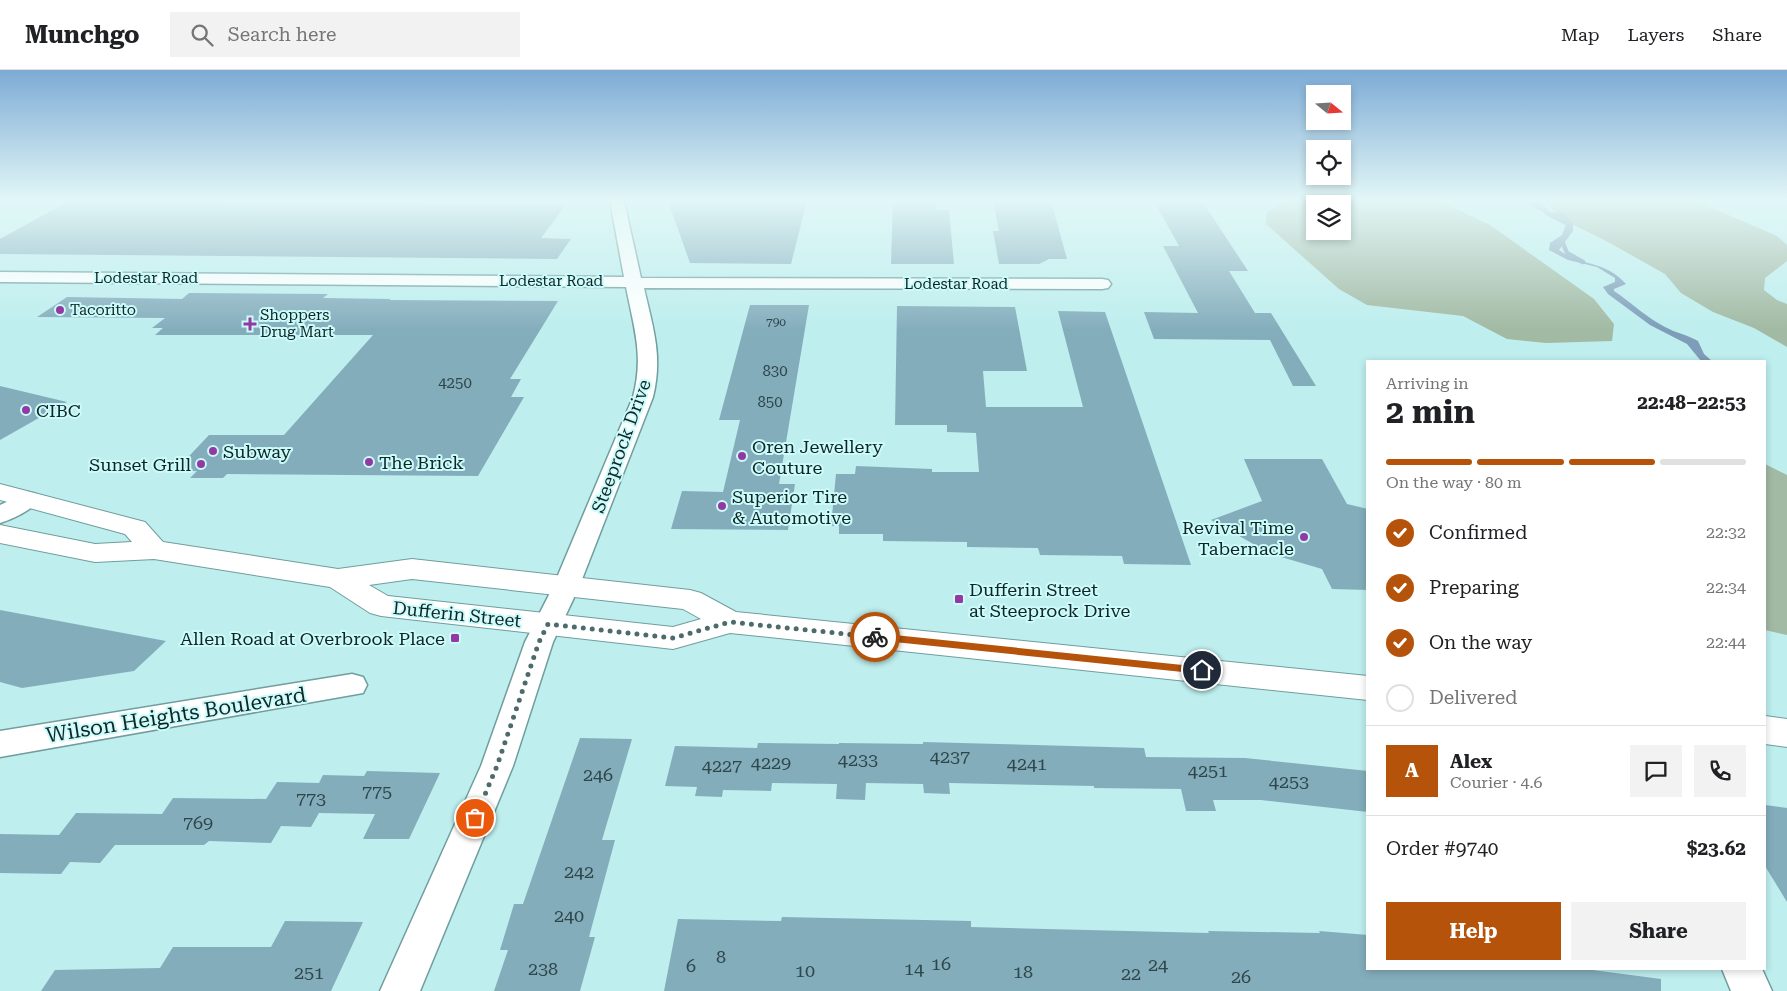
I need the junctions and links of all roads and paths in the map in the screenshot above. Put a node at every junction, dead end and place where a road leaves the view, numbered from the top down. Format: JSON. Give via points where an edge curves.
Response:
{"nodes":[{"id":1,"x":626,"y":244,"type":"edge"},
{"id":2,"x":0,"y":277,"type":"edge"},
{"id":3,"x":634,"y":283,"type":"junction"},
{"id":4,"x":1102,"y":284,"type":"dead end"},
{"id":5,"x":0,"y":492,"type":"edge"},
{"id":6,"x":28,"y":499,"type":"junction"},
{"id":7,"x":0,"y":515,"type":"edge"},
{"id":8,"x":0,"y":534,"type":"edge"},
{"id":9,"x":154,"y":550,"type":"junction"},
{"id":10,"x":338,"y":579,"type":"junction"},
{"id":11,"x":566,"y":587,"type":"junction"},
{"id":12,"x":730,"y":622,"type":"junction"},
{"id":13,"x":548,"y":624,"type":"junction"},
{"id":14,"x":352,"y":685,"type":"dead end"},
{"id":15,"x":1366,"y":688,"type":"edge"},
{"id":16,"x":1766,"y":730,"type":"edge"},
{"id":17,"x":1787,"y":733,"type":"edge"},
{"id":18,"x":0,"y":744,"type":"edge"},
{"id":19,"x":1742,"y":970,"type":"edge"},
{"id":20,"x":400,"y":991,"type":"edge"},
{"id":21,"x":1752,"y":991,"type":"edge"}],
"edges":[{"from":1,"to":3,"type":"street","name":"Steeprock Drive"},
{"from":2,"to":3,"type":"street","name":"Lodestar Road"},
{"from":3,"to":4,"type":"street","name":"Lodestar Road"},
{"from":3,"to":11,"type":"street","name":"Steeprock Drive","via":[[649,355],[648,379]]},
{"from":5,"to":6,"type":"main road"},
{"from":6,"to":7,"type":"street"},
{"from":6,"to":9,"type":"main road","via":[[135,528]]},
{"from":8,"to":9,"type":"main road","name":"Dufferin Street","via":[[95,552]]},
{"from":9,"to":10,"type":"main road","name":"Dufferin Street"},
{"from":10,"to":11,"type":"main road","name":"Dufferin Street","via":[[412,569]]},
{"from":10,"to":13,"type":"main road","name":"Dufferin Street","via":[[381,606]]},
{"from":11,"to":12,"type":"main road","name":"Dufferin Street","via":[[690,600]]},
{"from":11,"to":13,"type":"street","name":"Steeprock Drive"},
{"from":12,"to":13,"type":"main road","name":"Dufferin Street","via":[[673,638]]},
{"from":12,"to":15,"type":"main road","name":"Dufferin Street"},
{"from":13,"to":20,"type":"street","name":"Steeprock Drive","via":[[497,766]]},
{"from":14,"to":18,"type":"street","name":"Wilson Heights Boulevard"},
{"from":16,"to":17,"type":"main road"},
{"from":19,"to":21,"type":"street"}]}
